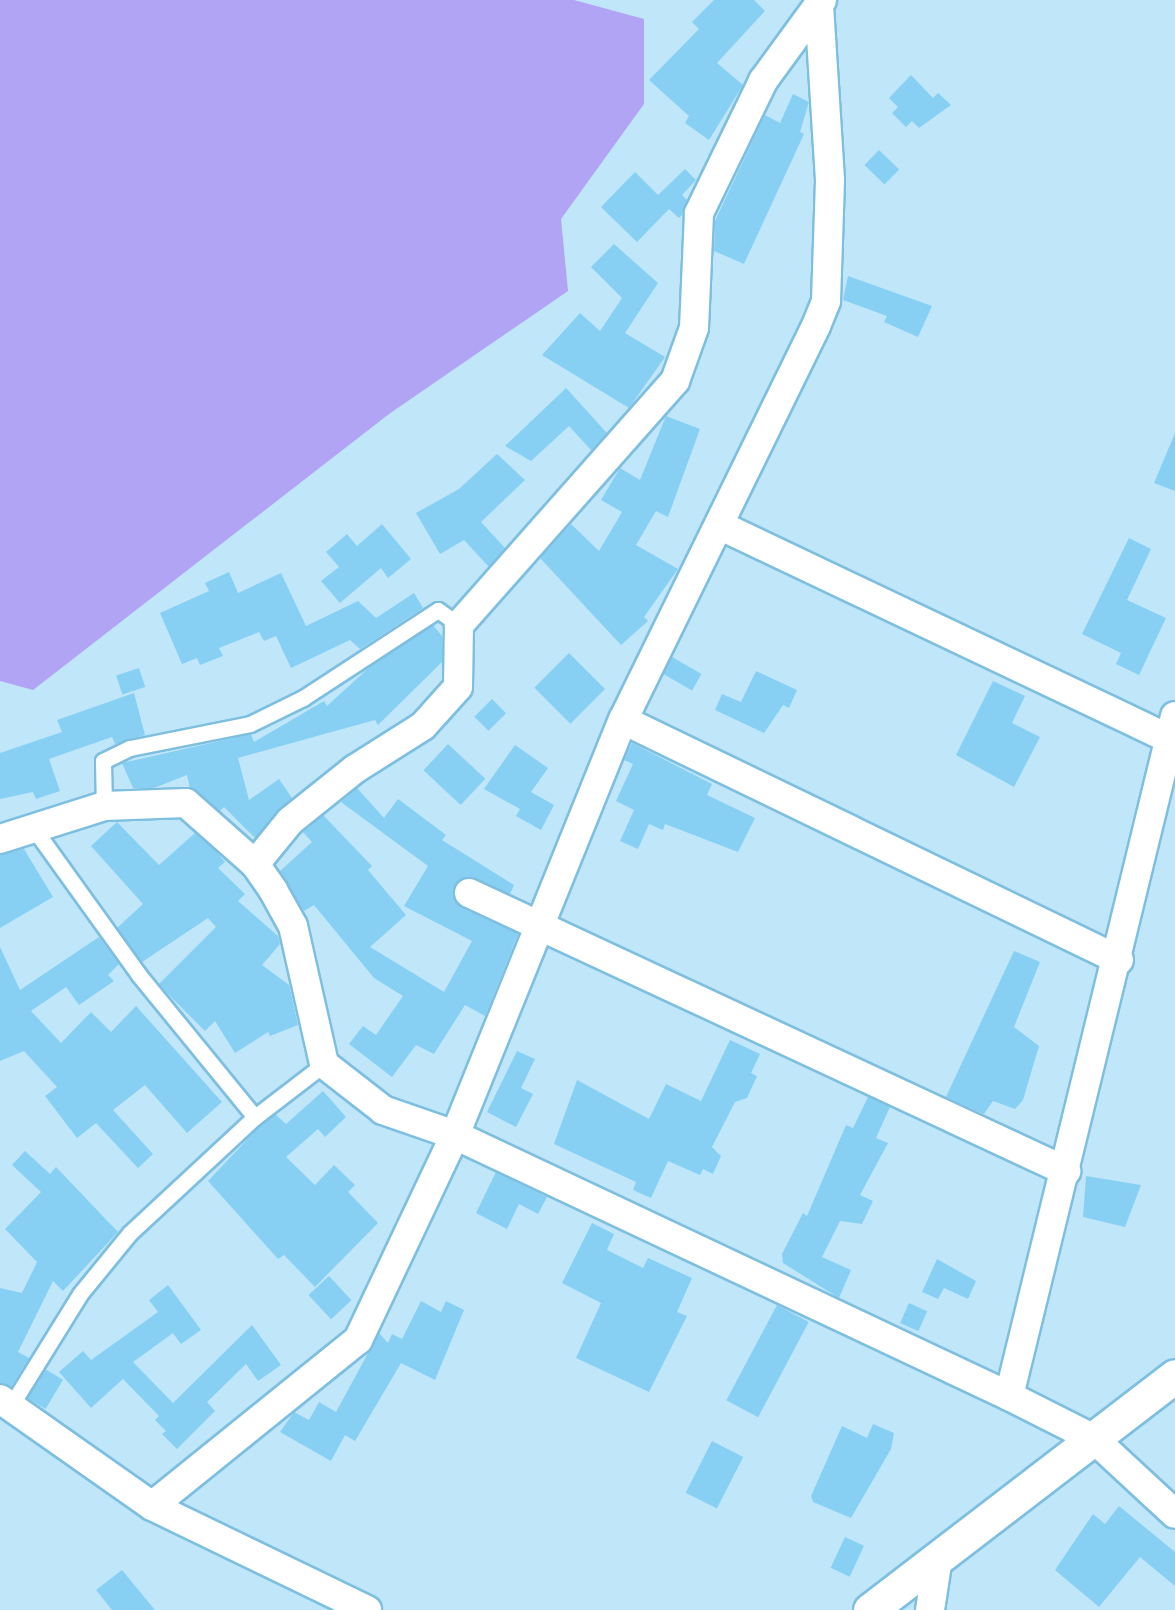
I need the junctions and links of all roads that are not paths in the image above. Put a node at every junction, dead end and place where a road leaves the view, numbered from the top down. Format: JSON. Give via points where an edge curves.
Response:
{"nodes":[{"id":1,"x":820,"y":3,"type":"edge"},
{"id":2,"x":718,"y":525,"type":"junction"},
{"id":3,"x":459,"y":625,"type":"junction"},
{"id":4,"x":622,"y":720,"type":"junction"},
{"id":5,"x":1172,"y":727,"type":"edge"},
{"id":6,"x":104,"y":806,"type":"junction"},
{"id":7,"x":32,"y":826,"type":"junction"},
{"id":8,"x":0,"y":839,"type":"edge"},
{"id":9,"x":255,"y":864,"type":"junction"},
{"id":10,"x":469,"y":893,"type":"dead end"},
{"id":11,"x":541,"y":924,"type":"junction"},
{"id":12,"x":1119,"y":960,"type":"junction"},
{"id":13,"x":324,"y":1064,"type":"junction"},
{"id":14,"x":255,"y":1117,"type":"junction"},
{"id":15,"x":455,"y":1135,"type":"junction"},
{"id":16,"x":1066,"y":1171,"type":"junction"},
{"id":17,"x":1175,"y":1376,"type":"edge"},
{"id":18,"x":1009,"y":1396,"type":"junction"},
{"id":19,"x":5,"y":1403,"type":"edge"},
{"id":20,"x":1094,"y":1439,"type":"junction"},
{"id":21,"x":152,"y":1506,"type":"junction"},
{"id":22,"x":1175,"y":1514,"type":"edge"},
{"id":23,"x":938,"y":1558,"type":"junction"},
{"id":24,"x":367,"y":1610,"type":"edge"},
{"id":25,"x":870,"y":1610,"type":"edge"},
{"id":26,"x":930,"y":1610,"type":"edge"}],
"edges":[{"from":1,"to":2,"type":"street","via":[[830,180],[826,301]]},
{"from":1,"to":3,"type":"street","via":[[768,73],[699,213],[694,328],[675,381]]},
{"from":2,"to":4,"type":"street"},
{"from":2,"to":5,"type":"street"},
{"from":3,"to":6,"type":"lane","via":[[438,610],[303,698],[250,724],[130,748],[103,761]]},
{"from":3,"to":9,"type":"street","via":[[458,687],[423,726],[355,769],[290,821]]},
{"from":4,"to":11,"type":"street"},
{"from":4,"to":12,"type":"street"},
{"from":5,"to":12,"type":"street"},
{"from":6,"to":7,"type":"street"},
{"from":6,"to":9,"type":"street","via":[[186,803]]},
{"from":7,"to":8,"type":"street"},
{"from":7,"to":14,"type":"lane","via":[[139,975]]},
{"from":9,"to":13,"type":"street","via":[[293,926]]},
{"from":10,"to":11,"type":"street"},
{"from":11,"to":15,"type":"street"},
{"from":11,"to":16,"type":"street"},
{"from":12,"to":16,"type":"street"},
{"from":13,"to":14,"type":"lane"},
{"from":13,"to":15,"type":"street","via":[[383,1110]]},
{"from":14,"to":19,"type":"lane","via":[[130,1233],[80,1294]]},
{"from":15,"to":18,"type":"street"},
{"from":15,"to":21,"type":"street","via":[[358,1340]]},
{"from":16,"to":18,"type":"street"},
{"from":17,"to":20,"type":"street"},
{"from":18,"to":20,"type":"street"},
{"from":19,"to":21,"type":"street"},
{"from":20,"to":22,"type":"street"},
{"from":20,"to":23,"type":"street"},
{"from":21,"to":24,"type":"street"},
{"from":23,"to":25,"type":"street"},
{"from":23,"to":26,"type":"street"}]}
